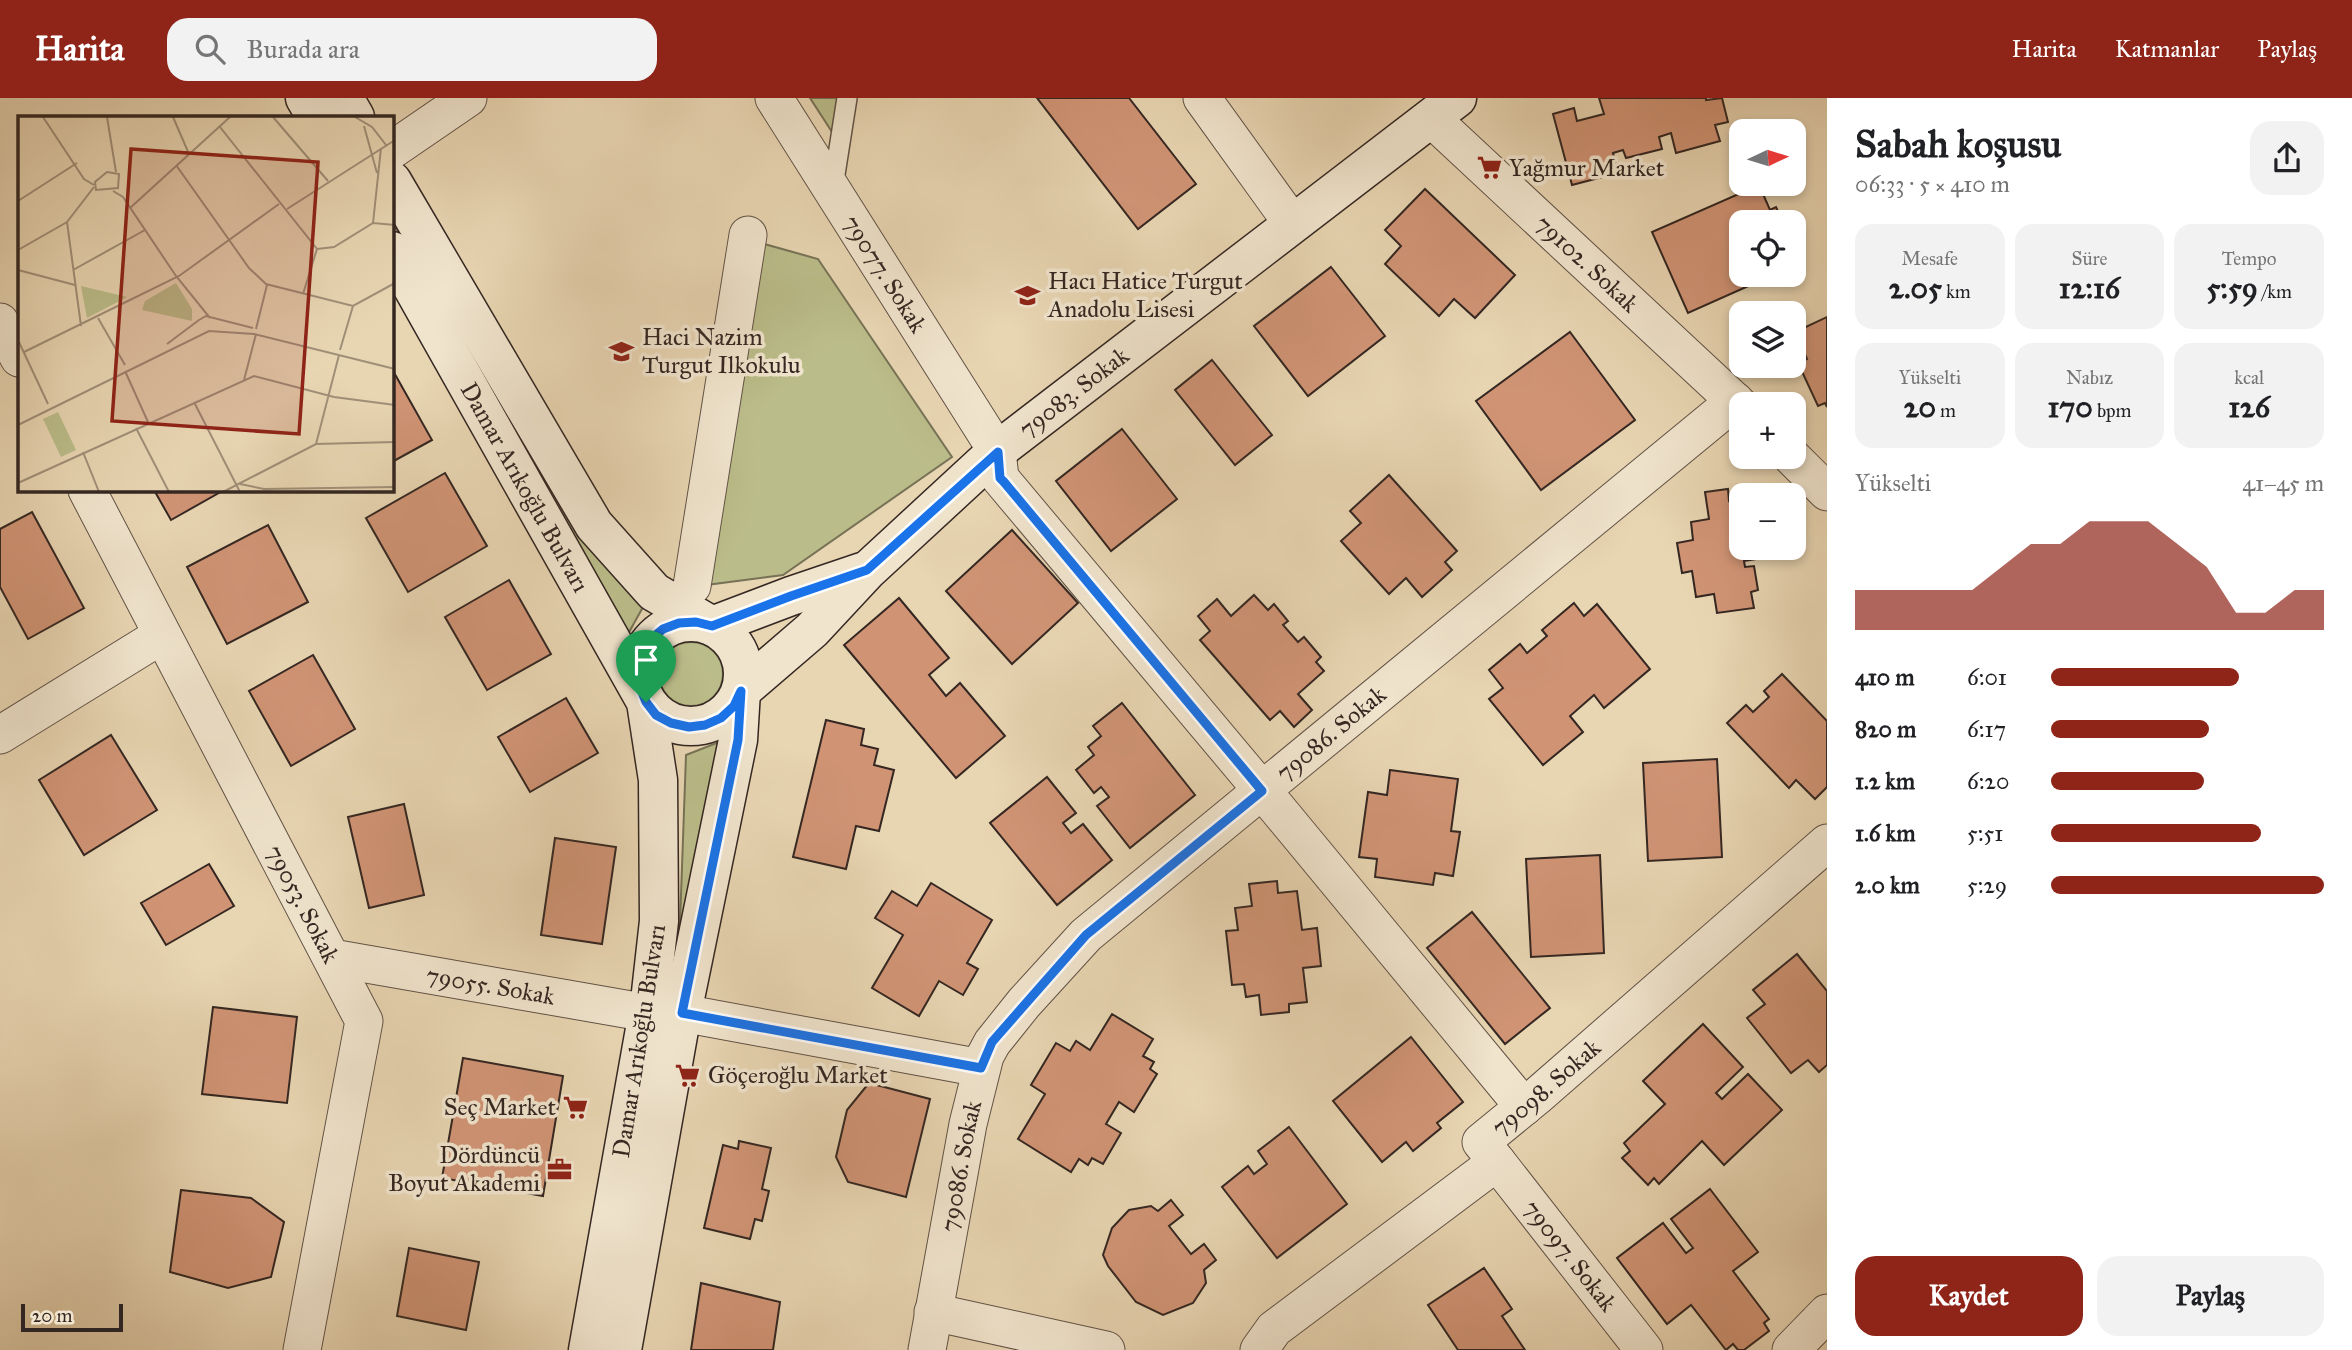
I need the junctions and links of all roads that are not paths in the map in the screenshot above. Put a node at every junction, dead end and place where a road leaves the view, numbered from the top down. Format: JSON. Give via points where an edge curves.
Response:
{"nodes":[{"id":1,"x":305,"y":98,"type":"edge"},
{"id":2,"x":344,"y":98,"type":"edge"},
{"id":3,"x":468,"y":98,"type":"edge"},
{"id":4,"x":774,"y":98,"type":"edge"},
{"id":5,"x":848,"y":98,"type":"edge"},
{"id":6,"x":1202,"y":98,"type":"edge"},
{"id":7,"x":1444,"y":108,"type":"edge"},
{"id":8,"x":315,"y":116,"type":"edge"},
{"id":9,"x":354,"y":116,"type":"edge"},
{"id":10,"x":394,"y":149,"type":"edge"},
{"id":11,"x":394,"y":184,"type":"edge"},
{"id":12,"x":832,"y":190,"type":"junction"},
{"id":13,"x":1292,"y":223,"type":"junction"},
{"id":14,"x":748,"y":235,"type":"dead end"},
{"id":15,"x":394,"y":255,"type":"edge"},
{"id":16,"x":1729,"y":395,"type":"edge"},
{"id":17,"x":1729,"y":411,"type":"edge"},
{"id":18,"x":998,"y":452,"type":"junction"},
{"id":19,"x":88,"y":492,"type":"edge"},
{"id":20,"x":867,"y":570,"type":"junction"},
{"id":21,"x":692,"y":586,"type":"dead end"},
{"id":22,"x":712,"y":626,"type":"junction"},
{"id":23,"x":162,"y":635,"type":"junction"},
{"id":24,"x":741,"y":691,"type":"junction"},
{"id":25,"x":646,"y":702,"type":"junction"},
{"id":26,"x":0,"y":735,"type":"edge"},
{"id":27,"x":1262,"y":791,"type":"junction"},
{"id":28,"x":1827,"y":843,"type":"edge"},
{"id":29,"x":332,"y":958,"type":"junction"},
{"id":30,"x":665,"y":1013,"type":"junction"},
{"id":31,"x":981,"y":1068,"type":"junction"},
{"id":32,"x":1524,"y":1107,"type":"junction"},
{"id":33,"x":1497,"y":1162,"type":"junction"},
{"id":34,"x":933,"y":1312,"type":"junction"},
{"id":35,"x":1827,"y":1313,"type":"edge"},
{"id":36,"x":303,"y":1350,"type":"edge"},
{"id":37,"x":588,"y":1350,"type":"edge"},
{"id":38,"x":622,"y":1350,"type":"edge"},
{"id":39,"x":927,"y":1350,"type":"edge"},
{"id":40,"x":1105,"y":1350,"type":"edge"},
{"id":41,"x":1259,"y":1350,"type":"edge"},
{"id":42,"x":1644,"y":1350,"type":"edge"},
{"id":43,"x":1791,"y":1350,"type":"edge"}],
"edges":[{"from":1,"to":8,"type":"main road"},
{"from":2,"to":9,"type":"main road"},
{"from":3,"to":10,"type":"street"},
{"from":4,"to":12,"type":"street","name":"79077. Sokak"},
{"from":5,"to":12,"type":"lane"},
{"from":6,"to":13,"type":"street"},
{"from":7,"to":13,"type":"main road","name":"79083. Sokak"},
{"from":7,"to":16,"type":"street","name":"79102. Sokak"},
{"from":11,"to":22,"type":"main road","name":"Damar Arıkoğlu Bulvarı","via":[[594,525],[654,592]]},
{"from":12,"to":18,"type":"street","name":"79077. Sokak"},
{"from":13,"to":18,"type":"main road","name":"79083. Sokak"},
{"from":14,"to":21,"type":"street"},
{"from":15,"to":25,"type":"main road","name":"Damar Arıkoğlu Bulvarı"},
{"from":17,"to":27,"type":"street","name":"79086. Sokak"},
{"from":18,"to":20,"type":"main road","name":"79083. Sokak"},
{"from":18,"to":27,"type":"street","name":"79077. Sokak","via":[[1000,478]]},
{"from":19,"to":23,"type":"street","name":"79053. Sokak"},
{"from":20,"to":22,"type":"main road"},
{"from":20,"to":24,"type":"main road","name":"79083. Sokak","via":[[812,630]]},
{"from":22,"to":24,"type":"main road","via":[[736,646],[744,675]]},
{"from":22,"to":25,"type":"main road","via":[[679,623],[650,640],[638,671]]},
{"from":23,"to":26,"type":"street"},
{"from":23,"to":29,"type":"street","name":"79053. Sokak"},
{"from":24,"to":25,"type":"main road","via":[[721,718],[689,727],[656,715]]},
{"from":24,"to":30,"type":"main road","name":"Damar Arıkoğlu Bulvarı","via":[[738,740]]},
{"from":25,"to":30,"type":"main road","name":"Damar Arıkoğlu Bulvarı","via":[[658,780]]},
{"from":27,"to":31,"type":"street","name":"79086. Sokak","via":[[1086,935],[992,1042]]},
{"from":27,"to":32,"type":"street","name":"79077. Sokak"},
{"from":28,"to":32,"type":"street","name":"79098. Sokak"},
{"from":29,"to":30,"type":"street","name":"79055. Sokak"},
{"from":29,"to":36,"type":"street","name":"79053. Sokak","via":[[364,1021]]},
{"from":30,"to":31,"type":"street","name":"79055. Sokak"},
{"from":30,"to":37,"type":"main road","name":"Damar Arıkoğlu Bulvarı"},
{"from":30,"to":38,"type":"main road","name":"Damar Arıkoğlu Bulvarı"},
{"from":31,"to":34,"type":"street","name":"79086. Sokak"},
{"from":32,"to":33,"type":"street","name":"79098. Sokak","via":[[1481,1142]]},
{"from":33,"to":41,"type":"street","name":"79098. Sokak","via":[[1274,1329]]},
{"from":33,"to":42,"type":"street","name":"79097. Sokak"},
{"from":34,"to":39,"type":"street","name":"79086. Sokak"},
{"from":34,"to":40,"type":"street"},
{"from":35,"to":43,"type":"street"}]}
